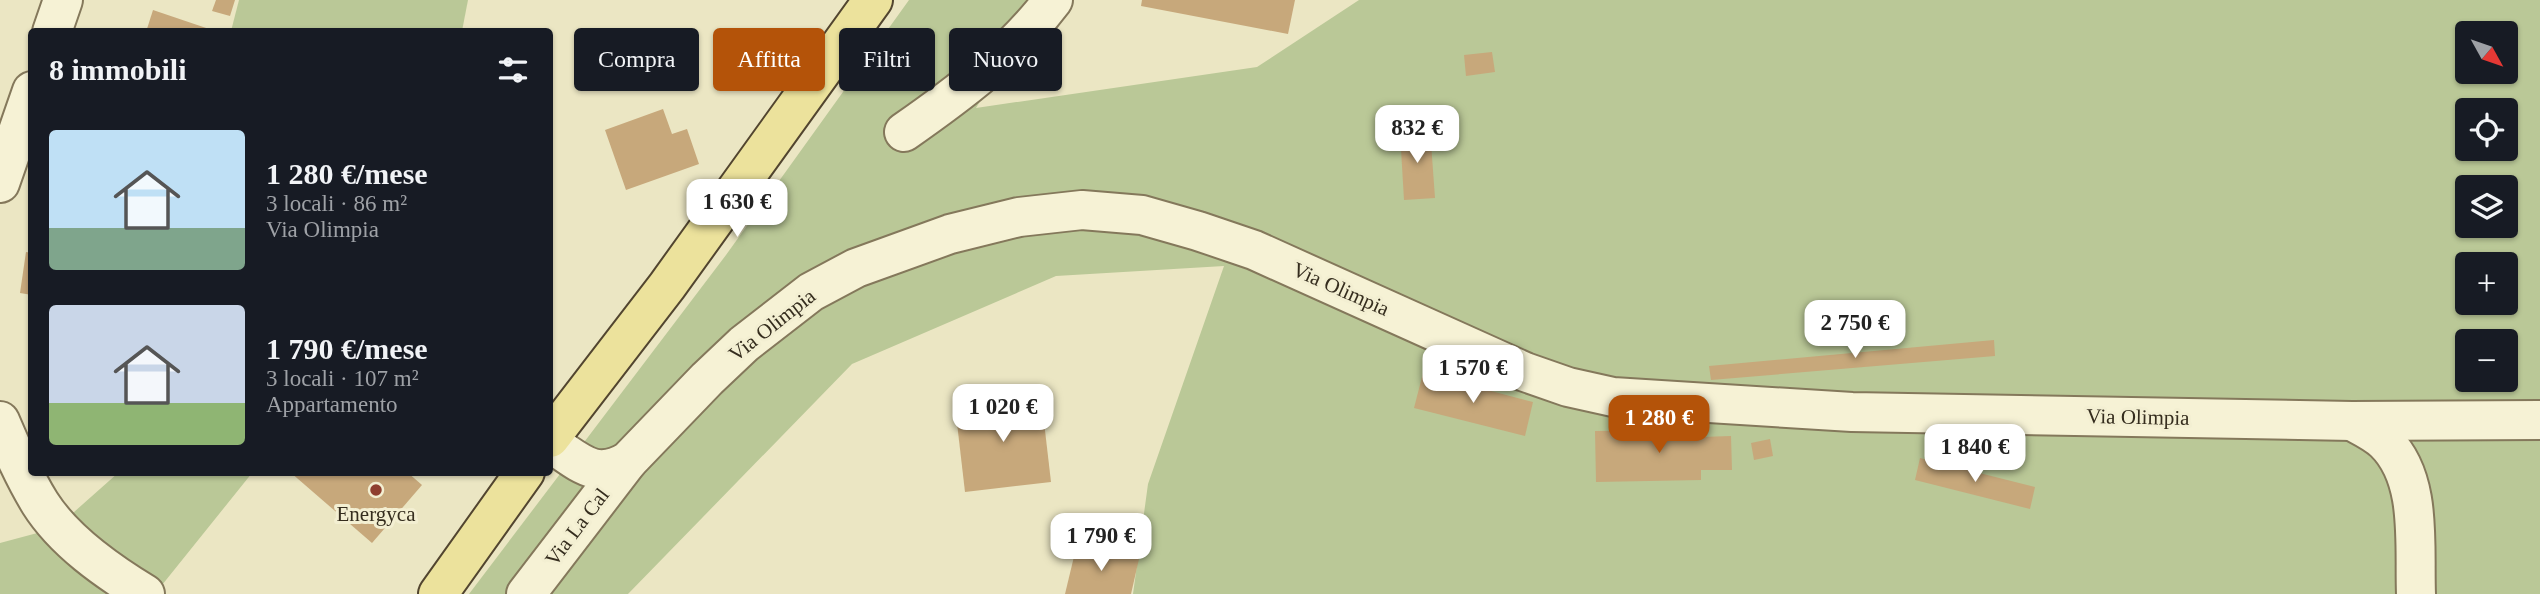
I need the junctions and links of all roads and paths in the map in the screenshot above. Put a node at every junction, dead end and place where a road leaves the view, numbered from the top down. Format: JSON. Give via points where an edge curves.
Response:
{"nodes":[{"id":1,"x":63,"y":0,"type":"edge"},
{"id":2,"x":873,"y":0,"type":"edge"},
{"id":3,"x":1053,"y":0,"type":"edge"},
{"id":4,"x":53,"y":28,"type":"edge"},
{"id":5,"x":28,"y":102,"type":"edge"},
{"id":6,"x":904,"y":132,"type":"dead end"},
{"id":7,"x":0,"y":183,"type":"edge"},
{"id":8,"x":2540,"y":420,"type":"edge"},
{"id":9,"x":0,"y":421,"type":"edge"},
{"id":10,"x":2353,"y":421,"type":"junction"},
{"id":11,"x":553,"y":437,"type":"edge"},
{"id":12,"x":553,"y":443,"type":"edge"},
{"id":13,"x":628,"y":461,"type":"junction"},
{"id":14,"x":522,"y":476,"type":"edge"},
{"id":15,"x":145,"y":594,"type":"edge"},
{"id":16,"x":438,"y":594,"type":"edge"},
{"id":17,"x":526,"y":594,"type":"edge"},
{"id":18,"x":2416,"y":594,"type":"edge"}],
"edges":[{"from":1,"to":4,"type":"street"},
{"from":2,"to":11,"type":"main road"},
{"from":3,"to":6,"type":"street","via":[[992,67]]},
{"from":5,"to":7,"type":"street"},
{"from":8,"to":10,"type":"street","name":"Via Olimpia"},
{"from":9,"to":15,"type":"street","via":[[41,505],[93,557]]},
{"from":10,"to":13,"type":"street","name":"Via Olimpia","via":[[1852,412],[1612,397],[1525,372],[1254,250],[1142,215],[1082,210],[1019,217],[950,234],[856,268],[811,292],[744,344]]},
{"from":10,"to":18,"type":"street","via":[[2385,442],[2405,472],[2412,501]]},
{"from":12,"to":13,"type":"street","via":[[603,471]]},
{"from":13,"to":17,"type":"street","name":"Via La Cal"},
{"from":14,"to":16,"type":"main road"}]}
